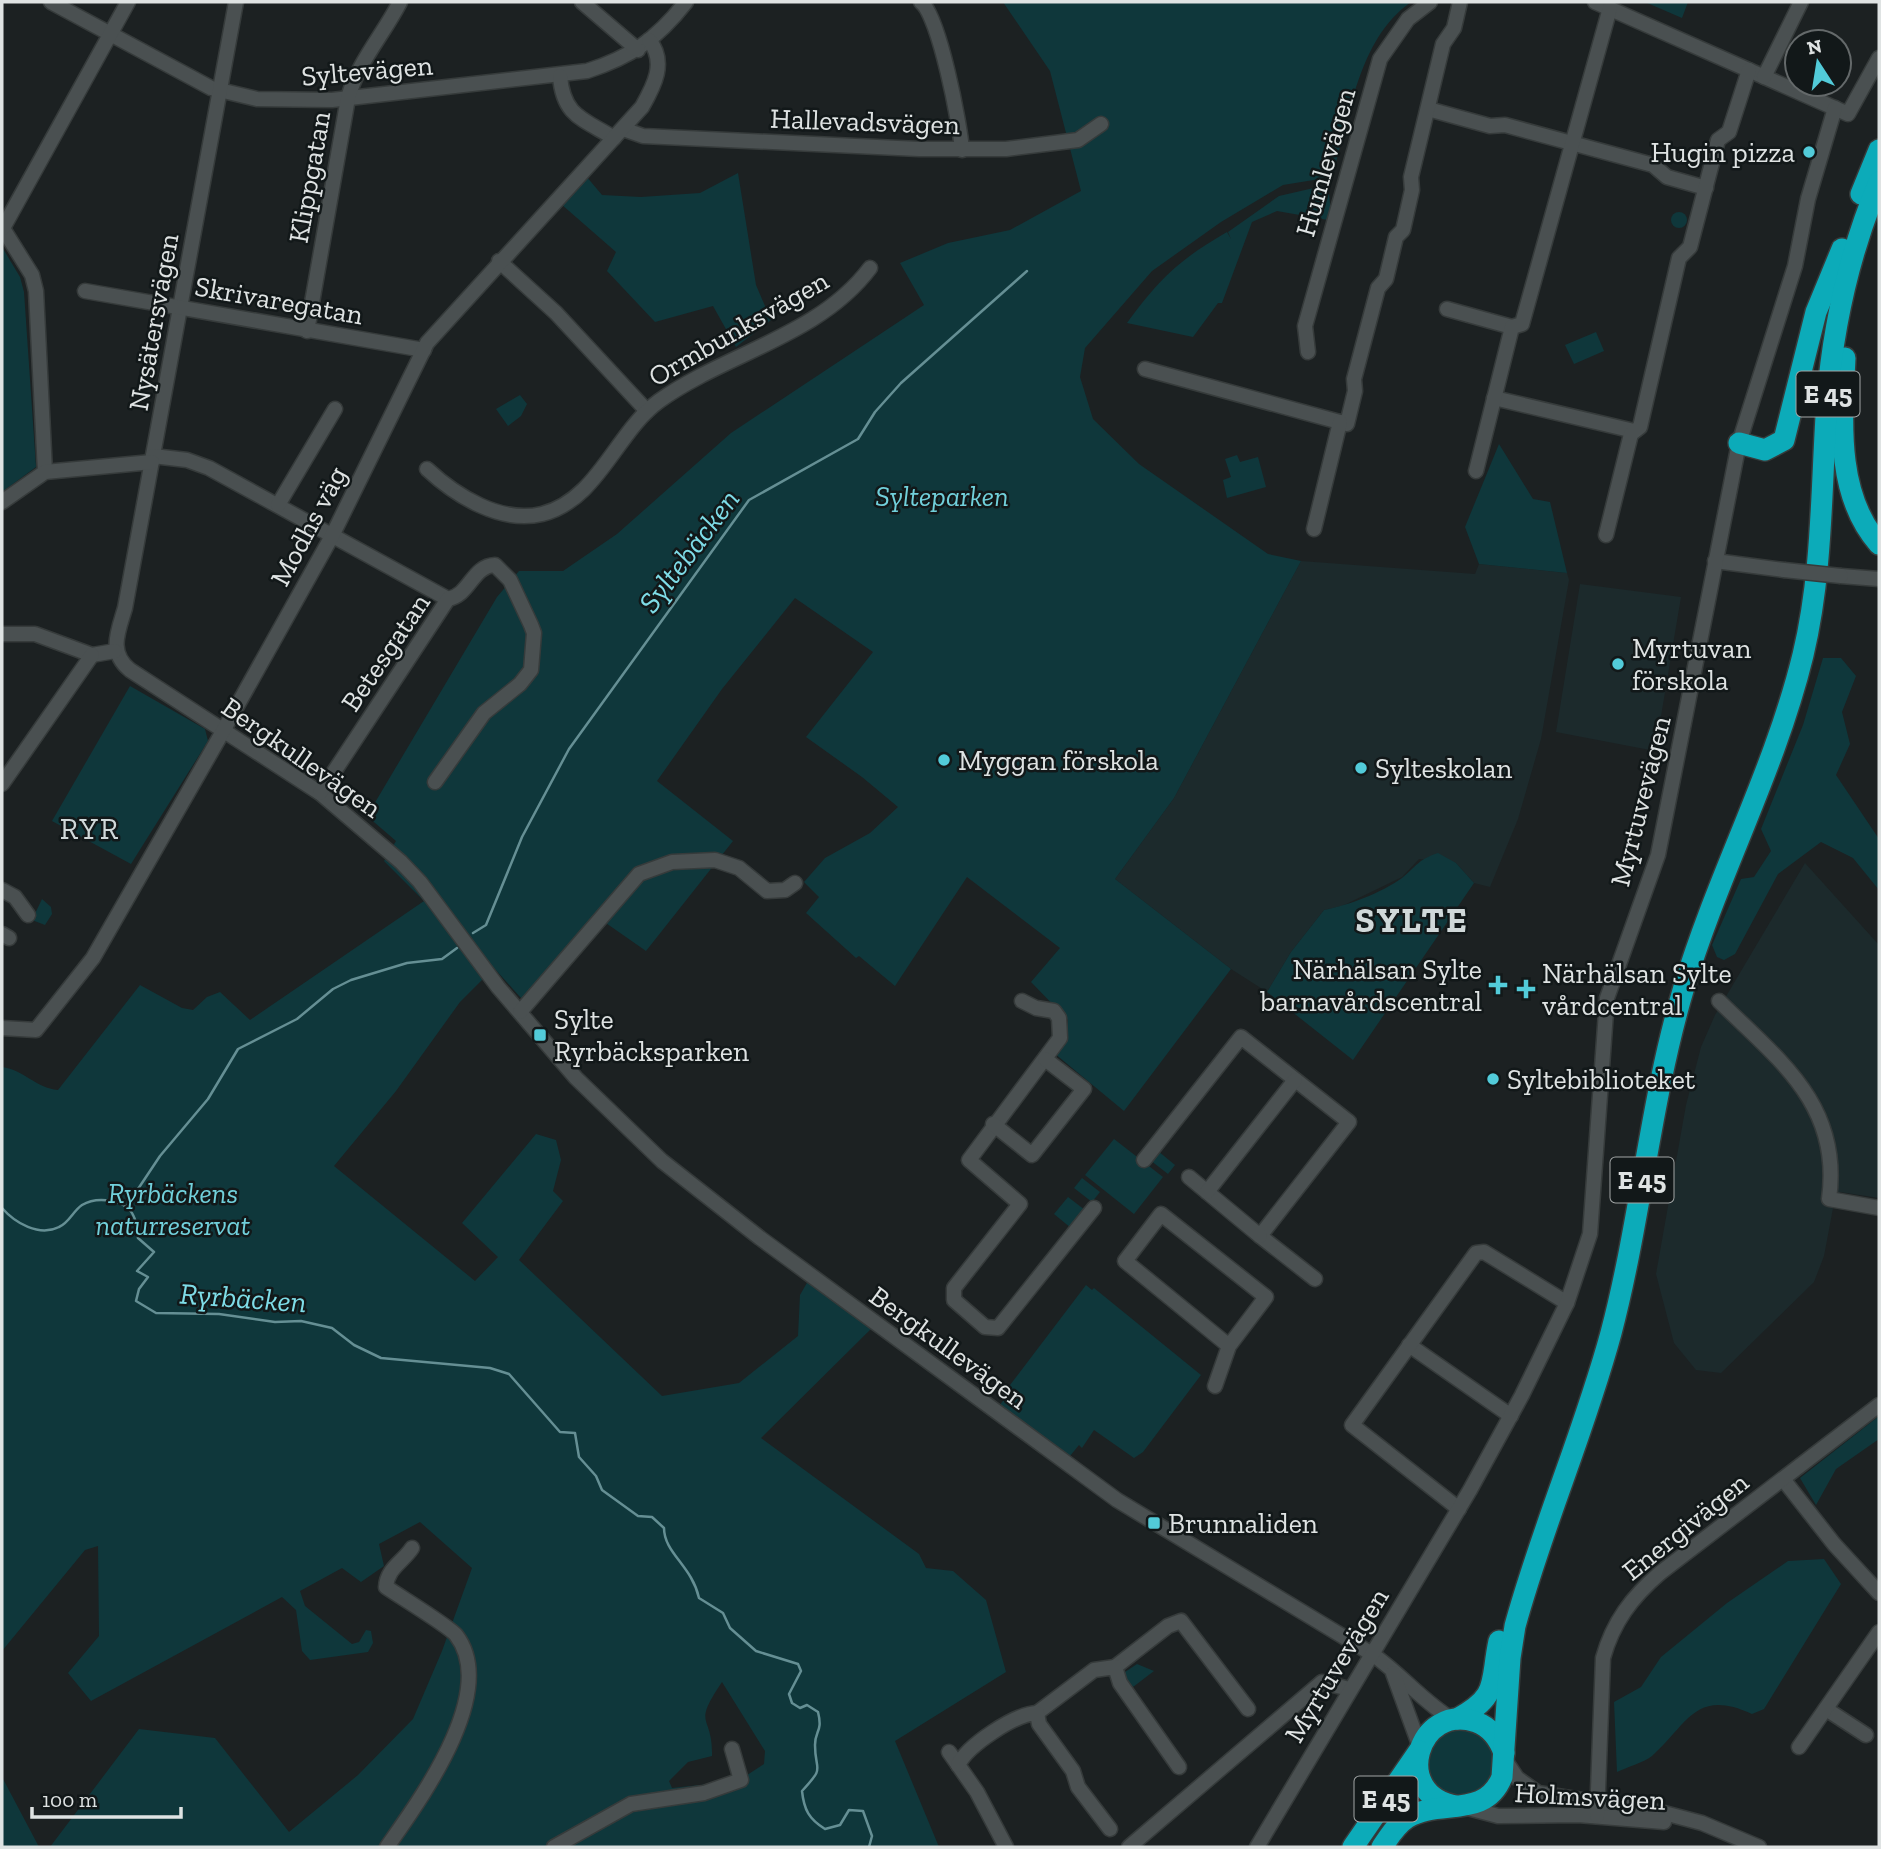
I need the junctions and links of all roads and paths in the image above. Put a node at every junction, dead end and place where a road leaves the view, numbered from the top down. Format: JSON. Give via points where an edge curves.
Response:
{"nodes":[{"id":1,"x":51,"y":2,"type":"edge"},
{"id":2,"x":128,"y":2,"type":"edge"},
{"id":3,"x":236,"y":2,"type":"edge"},
{"id":4,"x":400,"y":2,"type":"edge"},
{"id":5,"x":582,"y":2,"type":"edge"},
{"id":6,"x":686,"y":2,"type":"edge"},
{"id":7,"x":921,"y":2,"type":"edge"},
{"id":8,"x":1430,"y":2,"type":"edge"},
{"id":9,"x":1460,"y":2,"type":"edge"},
{"id":10,"x":1595,"y":2,"type":"edge"},
{"id":11,"x":1801,"y":2,"type":"edge"},
{"id":12,"x":1609,"y":8,"type":"junction"},
{"id":13,"x":111,"y":34,"type":"junction"},
{"id":14,"x":644,"y":45,"type":"junction"},
{"id":15,"x":1879,"y":58,"type":"edge"},
{"id":16,"x":1749,"y":70,"type":"junction"},
{"id":17,"x":560,"y":76,"type":"junction"},
{"id":18,"x":1764,"y":77,"type":"junction"},
{"id":19,"x":218,"y":91,"type":"junction"},
{"id":20,"x":348,"y":98,"type":"junction"},
{"id":21,"x":1835,"y":108,"type":"junction"},
{"id":22,"x":1428,"y":109,"type":"junction"},
{"id":23,"x":1101,"y":124,"type":"dead end"},
{"id":24,"x":618,"y":133,"type":"junction"},
{"id":25,"x":1574,"y":144,"type":"junction"},
{"id":26,"x":962,"y":150,"type":"junction"},
{"id":27,"x":1879,"y":150,"type":"edge"},
{"id":28,"x":1879,"y":182,"type":"edge"},
{"id":29,"x":1706,"y":188,"type":"junction"},
{"id":30,"x":2,"y":228,"type":"edge"},
{"id":31,"x":1849,"y":248,"type":"junction"},
{"id":32,"x":499,"y":261,"type":"junction"},
{"id":33,"x":870,"y":268,"type":"dead end"},
{"id":34,"x":85,"y":291,"type":"dead end"},
{"id":35,"x":181,"y":308,"type":"junction"},
{"id":36,"x":1447,"y":309,"type":"dead end"},
{"id":37,"x":1512,"y":327,"type":"junction"},
{"id":38,"x":307,"y":331,"type":"junction"},
{"id":39,"x":424,"y":351,"type":"junction"},
{"id":40,"x":1308,"y":352,"type":"dead end"},
{"id":41,"x":1145,"y":369,"type":"dead end"},
{"id":42,"x":1494,"y":398,"type":"junction"},
{"id":43,"x":335,"y":409,"type":"dead end"},
{"id":44,"x":647,"y":411,"type":"junction"},
{"id":45,"x":1340,"y":422,"type":"junction"},
{"id":46,"x":1634,"y":431,"type":"junction"},
{"id":47,"x":1739,"y":443,"type":"junction"},
{"id":48,"x":153,"y":459,"type":"junction"},
{"id":49,"x":427,"y":469,"type":"dead end"},
{"id":50,"x":1476,"y":471,"type":"dead end"},
{"id":51,"x":45,"y":472,"type":"junction"},
{"id":52,"x":2,"y":502,"type":"edge"},
{"id":53,"x":278,"y":505,"type":"junction"},
{"id":54,"x":1314,"y":529,"type":"dead end"},
{"id":55,"x":1606,"y":534,"type":"dead end"},
{"id":56,"x":332,"y":536,"type":"junction"},
{"id":57,"x":1879,"y":544,"type":"edge"},
{"id":58,"x":1714,"y":561,"type":"junction"},
{"id":59,"x":1876,"y":581,"type":"edge"},
{"id":60,"x":448,"y":599,"type":"junction"},
{"id":61,"x":2,"y":634,"type":"edge"},
{"id":62,"x":116,"y":651,"type":"junction"},
{"id":63,"x":92,"y":654,"type":"junction"},
{"id":64,"x":224,"y":730,"type":"junction"},
{"id":65,"x":435,"y":782,"type":"dead end"},
{"id":66,"x":2,"y":784,"type":"edge"},
{"id":67,"x":320,"y":793,"type":"junction"},
{"id":68,"x":795,"y":883,"type":"dead end"},
{"id":69,"x":2,"y":890,"type":"edge"},
{"id":70,"x":28,"y":915,"type":"dead end"},
{"id":71,"x":1022,"y":1001,"type":"dead end"},
{"id":72,"x":1719,"y":1001,"type":"dead end"},
{"id":73,"x":520,"y":1012,"type":"junction"},
{"id":74,"x":2,"y":1028,"type":"edge"},
{"id":75,"x":1045,"y":1059,"type":"junction"},
{"id":76,"x":1295,"y":1080,"type":"junction"},
{"id":77,"x":993,"y":1124,"type":"junction"},
{"id":78,"x":1144,"y":1160,"type":"dead end"},
{"id":79,"x":1189,"y":1177,"type":"dead end"},
{"id":80,"x":1207,"y":1192,"type":"junction"},
{"id":81,"x":1094,"y":1208,"type":"dead end"},
{"id":82,"x":1879,"y":1208,"type":"edge"},
{"id":83,"x":1261,"y":1236,"type":"junction"},
{"id":84,"x":1315,"y":1279,"type":"dead end"},
{"id":85,"x":1567,"y":1303,"type":"junction"},
{"id":86,"x":1409,"y":1345,"type":"junction"},
{"id":87,"x":1229,"y":1346,"type":"junction"},
{"id":88,"x":1215,"y":1386,"type":"dead end"},
{"id":89,"x":1879,"y":1405,"type":"edge"},
{"id":90,"x":1511,"y":1416,"type":"junction"},
{"id":91,"x":1783,"y":1479,"type":"junction"},
{"id":92,"x":1459,"y":1509,"type":"junction"},
{"id":93,"x":412,"y":1548,"type":"dead end"},
{"id":94,"x":1879,"y":1593,"type":"edge"},
{"id":95,"x":1879,"y":1632,"type":"edge"},
{"id":96,"x":1371,"y":1654,"type":"junction"},
{"id":97,"x":1115,"y":1667,"type":"junction"},
{"id":98,"x":1391,"y":1669,"type":"junction"},
{"id":99,"x":1349,"y":1689,"type":"junction"},
{"id":100,"x":1248,"y":1709,"type":"dead end"},
{"id":101,"x":1826,"y":1709,"type":"junction"},
{"id":102,"x":1037,"y":1713,"type":"junction"},
{"id":103,"x":1455,"y":1720,"type":"junction"},
{"id":104,"x":1866,"y":1735,"type":"dead end"},
{"id":105,"x":1799,"y":1747,"type":"dead end"},
{"id":106,"x":732,"y":1749,"type":"dead end"},
{"id":107,"x":1420,"y":1749,"type":"junction"},
{"id":108,"x":1504,"y":1757,"type":"junction"},
{"id":109,"x":1179,"y":1767,"type":"dead end"},
{"id":110,"x":1461,"y":1807,"type":"junction"},
{"id":111,"x":1597,"y":1809,"type":"junction"},
{"id":112,"x":1110,"y":1829,"type":"dead end"},
{"id":113,"x":387,"y":1847,"type":"edge"},
{"id":114,"x":554,"y":1847,"type":"edge"},
{"id":115,"x":1006,"y":1847,"type":"edge"},
{"id":116,"x":1129,"y":1847,"type":"edge"},
{"id":117,"x":1257,"y":1847,"type":"edge"},
{"id":118,"x":1353,"y":1847,"type":"edge"},
{"id":119,"x":1382,"y":1847,"type":"edge"},
{"id":120,"x":1759,"y":1847,"type":"edge"}],
"edges":[{"from":1,"to":13,"type":"street","name":"Syltevägen"},
{"from":2,"to":13,"type":"street"},
{"from":3,"to":19,"type":"street","name":"Nysätersvägen"},
{"from":4,"to":20,"type":"street","name":"Klippgatan","via":[[355,73]]},
{"from":5,"to":14,"type":"street"},
{"from":6,"to":14,"type":"street","name":"Syltevägen"},
{"from":7,"to":26,"type":"street","via":[[929,10],[938,40]]},
{"from":8,"to":40,"type":"street","name":"Humlevägen","via":[[1393,38],[1374,78],[1305,326]]},
{"from":9,"to":22,"type":"street","via":[[1454,28],[1443,44]]},
{"from":10,"to":12,"type":"street"},
{"from":11,"to":18,"type":"street"},
{"from":12,"to":16,"type":"street"},
{"from":12,"to":25,"type":"street"},
{"from":13,"to":19,"type":"street","name":"Syltevägen"},
{"from":13,"to":30,"type":"street"},
{"from":14,"to":17,"type":"street","name":"Syltevägen","via":[[616,62]]},
{"from":14,"to":24,"type":"street","name":"Modhs väg","via":[[655,48],[658,73],[642,107]]},
{"from":15,"to":21,"type":"street","via":[[1848,114]]},
{"from":16,"to":18,"type":"street"},
{"from":16,"to":29,"type":"street","via":[[1729,132],[1718,140]]},
{"from":17,"to":20,"type":"street","name":"Syltevägen"},
{"from":17,"to":24,"type":"street","name":"Hallevadsvägen","via":[[565,103],[573,113]]},
{"from":18,"to":21,"type":"street"},
{"from":19,"to":20,"type":"street","name":"Syltevägen","via":[[286,102]]},
{"from":19,"to":35,"type":"street","name":"Nysätersvägen"},
{"from":20,"to":38,"type":"street","name":"Klippgatan"},
{"from":21,"to":47,"type":"street","name":"Myrtuvevägen","via":[[1808,199],[1795,266]]},
{"from":22,"to":25,"type":"street"},
{"from":22,"to":45,"type":"street","via":[[1403,230],[1396,237],[1386,279],[1378,288],[1347,424]]},
{"from":23,"to":26,"type":"street","name":"Hallevadsvägen","via":[[1078,140]]},
{"from":24,"to":26,"type":"street","name":"Hallevadsvägen"},
{"from":24,"to":32,"type":"street","name":"Modhs väg"},
{"from":25,"to":29,"type":"street","via":[[1653,165],[1667,177]]},
{"from":25,"to":37,"type":"street","via":[[1566,157],[1522,324]]},
{"from":27,"to":31,"type":"highway","number":"E 45"},
{"from":28,"to":31,"type":"highway","number":"E 45"},
{"from":29,"to":46,"type":"street","via":[[1690,247],[1679,258],[1640,427]]},
{"from":30,"to":51,"type":"street","via":[[32,275],[36,291]]},
{"from":31,"to":47,"type":"highway","via":[[1816,312],[1784,440],[1772,449]]},
{"from":31,"to":57,"type":"highway","via":[[1844,447],[1857,508]]},
{"from":31,"to":103,"type":"highway","number":"E 45","via":[[1819,358],[1807,542],[1782,687],[1671,986],[1642,1107],[1600,1326],[1562,1454],[1512,1589],[1492,1686],[1482,1704]]},
{"from":31,"to":108,"type":"highway","number":"E 45","via":[[1832,359],[1820,543],[1804,650],[1781,732],[1716,892],[1673,1026],[1612,1329],[1589,1411],[1515,1626]]},
{"from":32,"to":39,"type":"street","name":"Modhs väg","via":[[434,332]]},
{"from":32,"to":44,"type":"street","via":[[556,313]]},
{"from":33,"to":44,"type":"street","name":"Ormbunksvägen","via":[[855,287],[794,329],[672,393]]},
{"from":34,"to":35,"type":"street","name":"Skrivaregatan"},
{"from":35,"to":38,"type":"street","name":"Skrivaregatan"},
{"from":35,"to":48,"type":"street","name":"Nysätersvägen"},
{"from":36,"to":37,"type":"street"},
{"from":37,"to":42,"type":"street"},
{"from":38,"to":39,"type":"street","name":"Skrivaregatan"},
{"from":39,"to":56,"type":"street","name":"Modhs väg"},
{"from":41,"to":45,"type":"street"},
{"from":42,"to":46,"type":"street"},
{"from":42,"to":50,"type":"street"},
{"from":43,"to":53,"type":"street"},
{"from":44,"to":49,"type":"street","name":"Ormbunksvägen","via":[[580,493],[541,514],[499,513],[443,484]]},
{"from":45,"to":54,"type":"street"},
{"from":46,"to":55,"type":"street"},
{"from":47,"to":58,"type":"street","name":"Myrtuvevägen"},
{"from":48,"to":51,"type":"street"},
{"from":48,"to":53,"type":"street","via":[[187,460],[209,468]]},
{"from":48,"to":62,"type":"street","name":"Nysätersvägen"},
{"from":51,"to":52,"type":"street"},
{"from":53,"to":56,"type":"street"},
{"from":56,"to":60,"type":"street"},
{"from":56,"to":64,"type":"street","name":"Modhs väg"},
{"from":58,"to":59,"type":"street","bridge":true},
{"from":58,"to":85,"type":"street","name":"Myrtuvevägen","via":[[1665,828],[1607,998],[1590,1234]]},
{"from":60,"to":65,"type":"street","name":"Betesgatan","via":[[460,595],[485,567],[498,566],[510,580],[531,625],[533,650],[526,679],[484,713]]},
{"from":60,"to":67,"type":"street","name":"Betesgatan"},
{"from":61,"to":63,"type":"street","via":[[35,634]]},
{"from":62,"to":63,"type":"street"},
{"from":62,"to":64,"type":"street","name":"Bergkullevägen","via":[[130,670]]},
{"from":63,"to":66,"type":"street"},
{"from":64,"to":67,"type":"street","name":"Bergkullevägen"},
{"from":64,"to":74,"type":"street","name":"Modhs väg","via":[[93,958],[36,1030]]},
{"from":67,"to":73,"type":"street","name":"Bergkullevägen","via":[[420,882]]},
{"from":68,"to":73,"type":"street","via":[[785,891],[767,891],[739,868],[715,860],[672,862],[639,874]]},
{"from":69,"to":70,"type":"street","via":[[15,897]]},
{"from":71,"to":75,"type":"street","via":[[1054,1011],[1059,1018],[1060,1038]]},
{"from":72,"to":82,"type":"street","via":[[1818,1110],[1830,1148],[1829,1199]]},
{"from":73,"to":96,"type":"street","name":"Bergkullevägen","via":[[576,1078],[662,1161],[760,1238],[1117,1500]]},
{"from":75,"to":77,"type":"street"},
{"from":75,"to":77,"type":"street","via":[[1084,1089],[1032,1156]]},
{"from":76,"to":78,"type":"street","via":[[1241,1037]]},
{"from":76,"to":80,"type":"street"},
{"from":76,"to":83,"type":"street","via":[[1349,1122]]},
{"from":77,"to":81,"type":"street","via":[[969,1160],[1020,1204],[954,1288],[959,1306],[985,1327],[1004,1324]]},
{"from":79,"to":80,"type":"street"},
{"from":80,"to":83,"type":"street"},
{"from":83,"to":84,"type":"street"},
{"from":85,"to":86,"type":"street","via":[[1480,1251]]},
{"from":85,"to":90,"type":"street","name":"Myrtuvevägen"},
{"from":86,"to":90,"type":"street"},
{"from":86,"to":92,"type":"street","via":[[1353,1425]]},
{"from":87,"to":87,"type":"street","via":[[1125,1261],[1161,1214],[1266,1297]]},
{"from":87,"to":88,"type":"street"},
{"from":89,"to":91,"type":"street","name":"Energivägen"},
{"from":90,"to":92,"type":"street","name":"Myrtuvevägen"},
{"from":91,"to":94,"type":"street"},
{"from":91,"to":111,"type":"street","name":"Energivägen","via":[[1641,1589],[1618,1619],[1603,1658],[1600,1682]]},
{"from":92,"to":96,"type":"street","name":"Myrtuvevägen"},
{"from":93,"to":113,"type":"street","via":[[392,1569],[386,1587],[456,1634],[467,1656],[468,1687],[451,1750]]},
{"from":95,"to":101,"type":"street"},
{"from":96,"to":98,"type":"street","name":"Bergkullevägen"},
{"from":96,"to":99,"type":"street","name":"Myrtuvevägen"},
{"from":97,"to":100,"type":"street","via":[[1181,1621]]},
{"from":97,"to":102,"type":"street","via":[[1094,1670]]},
{"from":97,"to":109,"type":"street","via":[[1120,1683]]},
{"from":98,"to":103,"type":"street","name":"Bergkullevägen","via":[[1430,1705]]},
{"from":98,"to":107,"type":"street","name":"Bergkullevägen"},
{"from":99,"to":116,"type":"street","via":[[1322,1682]]},
{"from":99,"to":117,"type":"street","name":"Myrtuvevägen"},
{"from":101,"to":104,"type":"street"},
{"from":101,"to":105,"type":"street"},
{"from":102,"to":112,"type":"street","via":[[1039,1724],[1073,1771],[1078,1787]]},
{"from":102,"to":115,"type":"street","via":[[1019,1716],[953,1759]]},
{"from":103,"to":107,"type":"highway","number":"E 45","via":[[1431,1731]]},
{"from":103,"to":108,"type":"highway","via":[[1487,1728],[1500,1742]]},
{"from":106,"to":114,"type":"street","via":[[741,1780],[704,1793],[631,1804]]},
{"from":107,"to":110,"type":"highway","number":"E 45","via":[[1417,1768],[1425,1788],[1437,1800]]},
{"from":107,"to":118,"type":"highway","number":"E 45"},
{"from":108,"to":110,"type":"highway","number":"E 45","via":[[1502,1777],[1494,1792]]},
{"from":108,"to":111,"type":"street","name":"Holmsvägen","via":[[1517,1777],[1538,1793]]},
{"from":110,"to":111,"type":"street","name":"Holmsvägen","via":[[1497,1815]]},
{"from":110,"to":119,"type":"highway","number":"E 45","via":[[1410,1816]]},
{"from":111,"to":120,"type":"street","name":"Holmsvägen","via":[[1714,1830]]}]}
